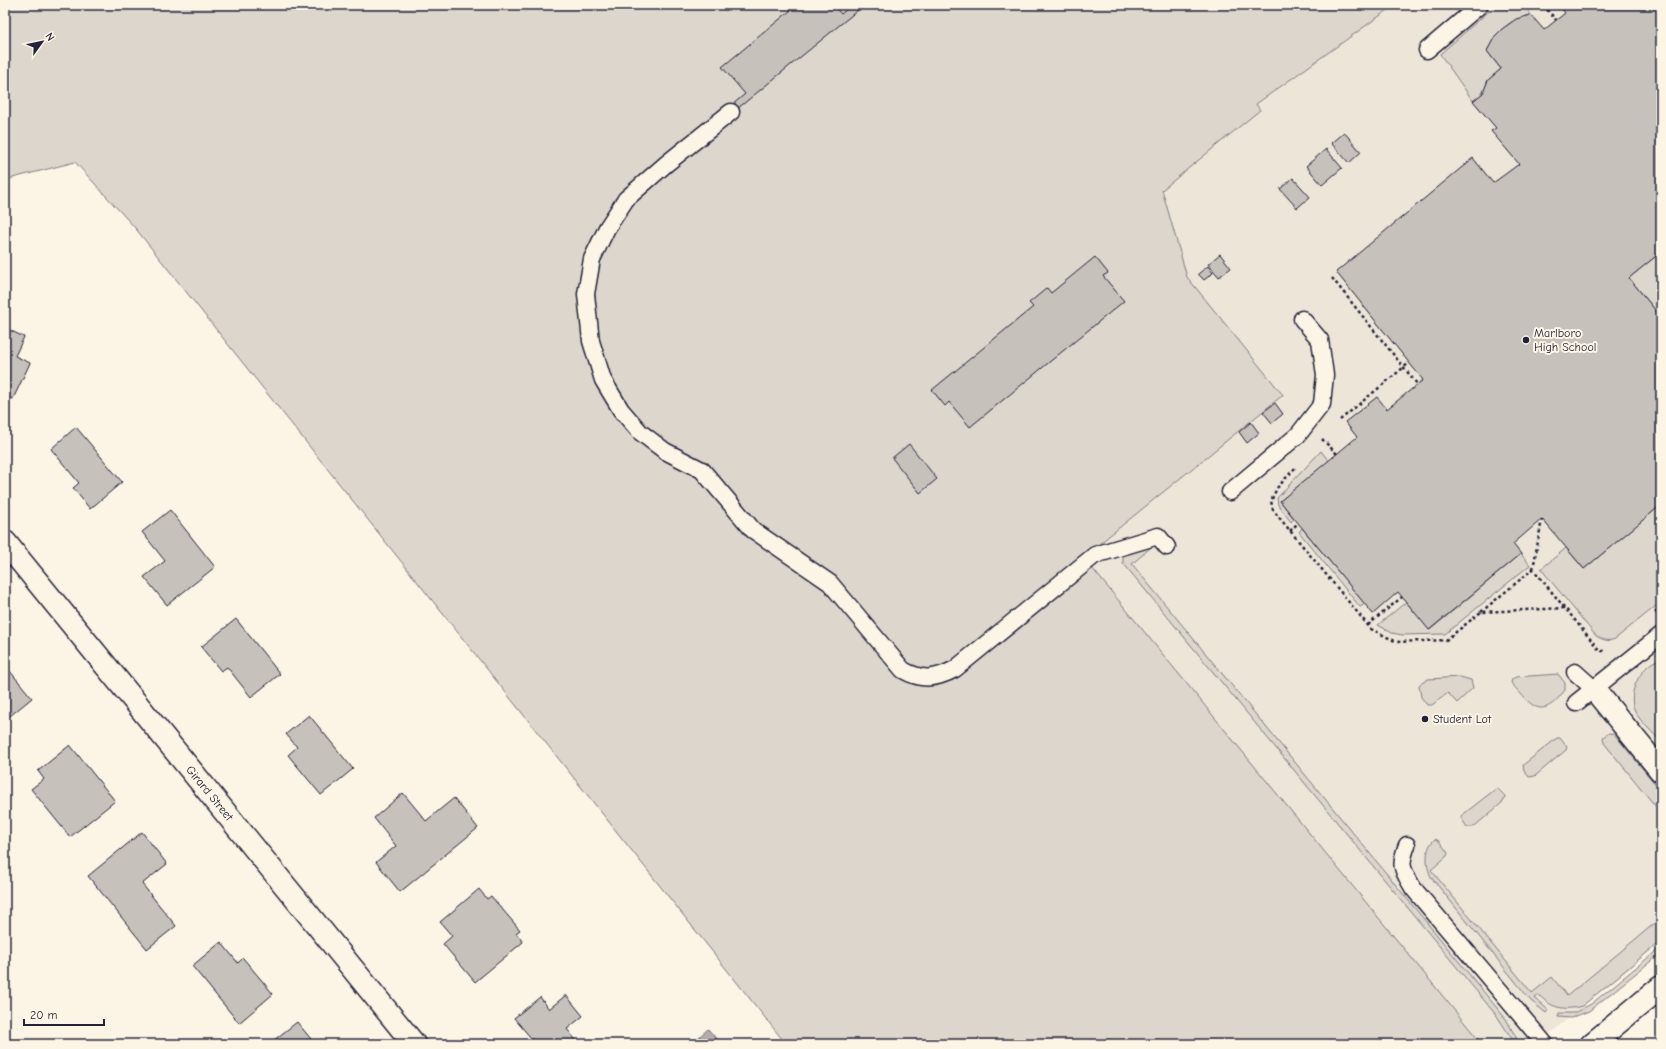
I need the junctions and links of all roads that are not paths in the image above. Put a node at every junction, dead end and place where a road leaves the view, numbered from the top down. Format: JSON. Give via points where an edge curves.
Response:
{"nodes":[{"id":1,"x":1480,"y":5,"type":"edge"},
{"id":2,"x":1427,"y":50,"type":"dead end"},
{"id":3,"x":732,"y":112,"type":"dead end"},
{"id":4,"x":1302,"y":319,"type":"dead end"},
{"id":5,"x":1230,"y":492,"type":"dead end"},
{"id":6,"x":5,"y":542,"type":"edge"},
{"id":7,"x":1167,"y":547,"type":"dead end"},
{"id":8,"x":1661,"y":635,"type":"edge"},
{"id":9,"x":1575,"y":672,"type":"dead end"},
{"id":10,"x":1594,"y":689,"type":"junction"},
{"id":11,"x":1576,"y":703,"type":"dead end"},
{"id":12,"x":1661,"y":771,"type":"edge"},
{"id":13,"x":1407,"y":845,"type":"dead end"},
{"id":14,"x":1661,"y":987,"type":"edge"},
{"id":15,"x":414,"y":1044,"type":"edge"},
{"id":16,"x":1545,"y":1044,"type":"edge"},
{"id":17,"x":1592,"y":1044,"type":"edge"}],
"edges":[{"from":1,"to":2,"type":"lane"},
{"from":3,"to":7,"type":"lane","via":[[666,164],[626,200],[607,228],[592,259],[586,294],[591,341],[603,380],[621,410],[640,432],[665,451],[702,470],[753,530],[830,584],[853,608],[902,670],[915,677],[932,678],[955,669],[1095,555],[1158,536]]},
{"from":4,"to":5,"type":"lane","via":[[1320,340],[1325,375],[1322,404],[1298,435]]},
{"from":6,"to":15,"type":"street","name":"Girard Street"},
{"from":8,"to":10,"type":"lane"},
{"from":9,"to":10,"type":"lane"},
{"from":10,"to":11,"type":"lane"},
{"from":10,"to":12,"type":"street"},
{"from":13,"to":16,"type":"lane","via":[[1401,860],[1413,888]]},
{"from":14,"to":17,"type":"street"}]}
